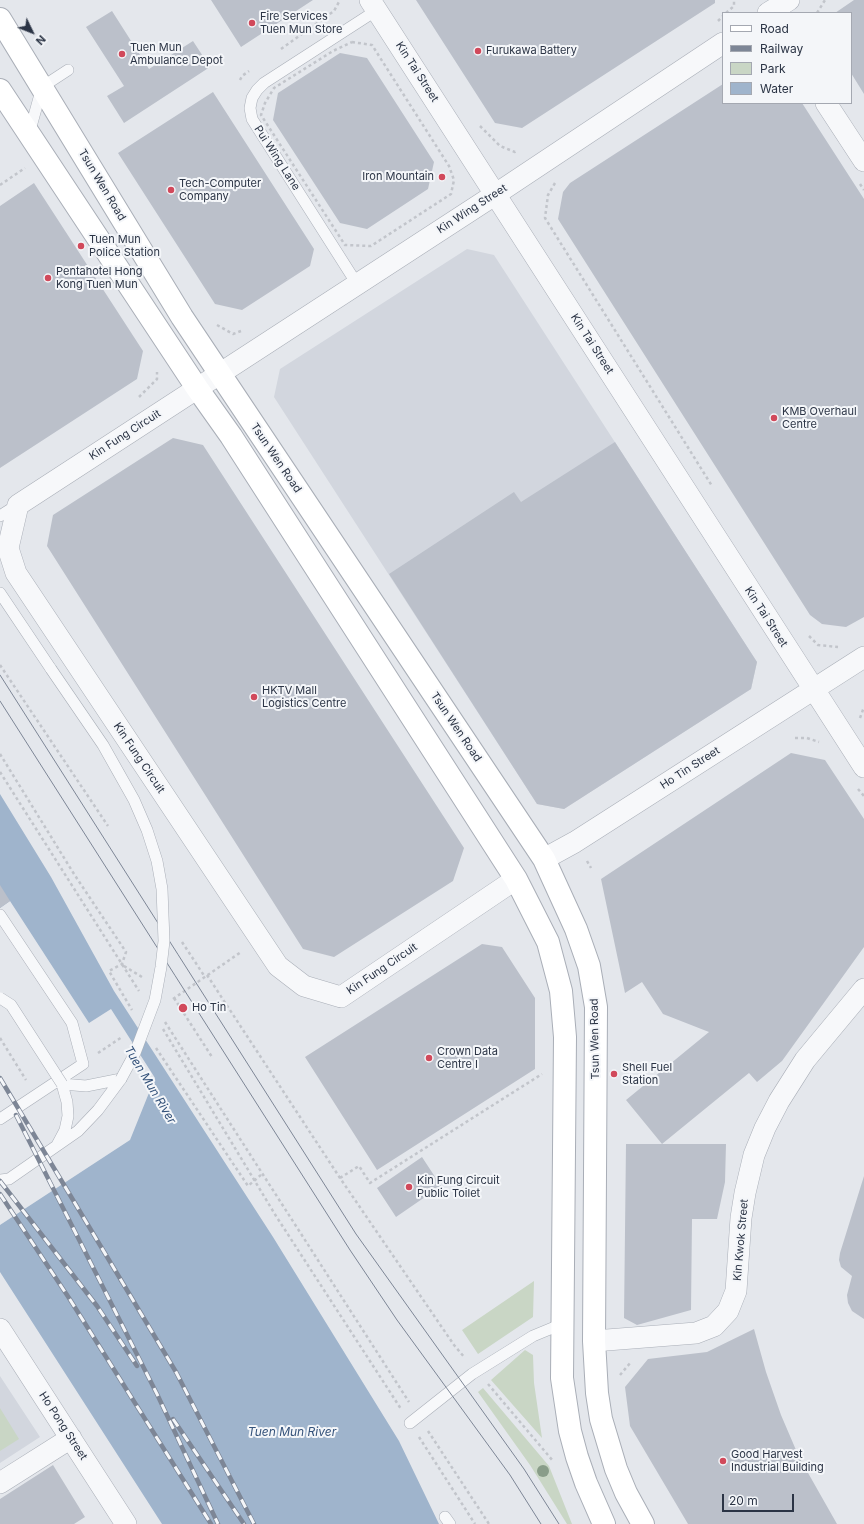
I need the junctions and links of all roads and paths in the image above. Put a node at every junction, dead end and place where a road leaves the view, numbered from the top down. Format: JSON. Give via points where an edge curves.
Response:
{"nodes":[{"id":1,"x":340,"y":0,"type":"edge"},
{"id":2,"x":734,"y":0,"type":"edge"},
{"id":3,"x":760,"y":0,"type":"edge"},
{"id":4,"x":789,"y":0,"type":"edge"},
{"id":5,"x":825,"y":0,"type":"edge"},
{"id":6,"x":373,"y":5,"type":"edge"},
{"id":7,"x":727,"y":12,"type":"edge"},
{"id":8,"x":767,"y":12,"type":"edge"},
{"id":9,"x":770,"y":12,"type":"edge"},
{"id":10,"x":818,"y":12,"type":"edge"},
{"id":11,"x":722,"y":17,"type":"edge"},
{"id":12,"x":0,"y":19,"type":"edge"},
{"id":13,"x":714,"y":24,"type":"dead end"},
{"id":14,"x":722,"y":44,"type":"edge"},
{"id":15,"x":279,"y":50,"type":"dead end"},
{"id":16,"x":254,"y":67,"type":"dead end"},
{"id":17,"x":68,"y":70,"type":"dead end"},
{"id":18,"x":240,"y":82,"type":"dead end"},
{"id":19,"x":42,"y":87,"type":"junction"},
{"id":20,"x":0,"y":90,"type":"edge"},
{"id":21,"x":827,"y":104,"type":"edge"},
{"id":22,"x":478,"y":122,"type":"dead end"},
{"id":23,"x":29,"y":134,"type":"junction"},
{"id":24,"x":522,"y":148,"type":"dead end"},
{"id":25,"x":864,"y":161,"type":"edge"},
{"id":26,"x":31,"y":165,"type":"dead end"},
{"id":27,"x":559,"y":177,"type":"dead end"},
{"id":28,"x":0,"y":185,"type":"edge"},
{"id":29,"x":496,"y":194,"type":"junction"},
{"id":30,"x":371,"y":246,"type":"joint"},
{"id":31,"x":357,"y":284,"type":"junction"},
{"id":32,"x":215,"y":324,"type":"dead end"},
{"id":33,"x":245,"y":330,"type":"dead end"},
{"id":34,"x":157,"y":371,"type":"dead end"},
{"id":35,"x":220,"y":374,"type":"junction"},
{"id":36,"x":197,"y":388,"type":"junction"},
{"id":37,"x":137,"y":399,"type":"dead end"},
{"id":38,"x":714,"y":488,"type":"dead end"},
{"id":39,"x":18,"y":505,"type":"junction"},
{"id":40,"x":0,"y":516,"type":"edge"},
{"id":41,"x":0,"y":593,"type":"edge"},
{"id":42,"x":807,"y":635,"type":"dead end"},
{"id":43,"x":818,"y":645,"type":"dead end"},
{"id":44,"x":864,"y":657,"type":"edge"},
{"id":45,"x":0,"y":665,"type":"edge"},
{"id":46,"x":812,"y":689,"type":"junction"},
{"id":47,"x":0,"y":754,"type":"edge"},
{"id":48,"x":864,"y":767,"type":"edge"},
{"id":49,"x":0,"y":772,"type":"edge"},
{"id":50,"x":108,"y":826,"type":"dead end"},
{"id":51,"x":544,"y":859,"type":"junction"},
{"id":52,"x":516,"y":879,"type":"junction"},
{"id":53,"x":0,"y":915,"type":"edge"},
{"id":54,"x":179,"y":936,"type":"dead end"},
{"id":55,"x":244,"y":950,"type":"dead end"},
{"id":56,"x":122,"y":964,"type":"junction"},
{"id":57,"x":206,"y":976,"type":"junction"},
{"id":58,"x":864,"y":989,"type":"edge"},
{"id":59,"x":142,"y":996,"type":"dead end"},
{"id":60,"x":0,"y":998,"type":"edge"},
{"id":61,"x":174,"y":998,"type":"junction"},
{"id":62,"x":169,"y":1002,"type":"dead end"},
{"id":63,"x":134,"y":1014,"type":"dead end"},
{"id":64,"x":162,"y":1017,"type":"dead end"},
{"id":65,"x":162,"y":1028,"type":"dead end"},
{"id":66,"x":128,"y":1033,"type":"dead end"},
{"id":67,"x":0,"y":1038,"type":"edge"},
{"id":68,"x":153,"y":1043,"type":"dead end"},
{"id":69,"x":212,"y":1056,"type":"dead end"},
{"id":70,"x":83,"y":1064,"type":"junction"},
{"id":71,"x":544,"y":1073,"type":"dead end"},
{"id":72,"x":122,"y":1078,"type":"junction"},
{"id":73,"x":62,"y":1084,"type":"junction"},
{"id":74,"x":36,"y":1095,"type":"junction"},
{"id":75,"x":0,"y":1119,"type":"edge"},
{"id":76,"x":57,"y":1147,"type":"junction"},
{"id":77,"x":262,"y":1174,"type":"junction"},
{"id":78,"x":340,"y":1178,"type":"junction"},
{"id":79,"x":0,"y":1180,"type":"edge"},
{"id":80,"x":254,"y":1181,"type":"junction"},
{"id":81,"x":562,"y":1324,"type":"junction"},
{"id":82,"x":0,"y":1329,"type":"edge"},
{"id":83,"x":594,"y":1341,"type":"junction"},
{"id":84,"x":476,"y":1372,"type":"junction"},
{"id":85,"x":414,"y":1420,"type":"junction"},
{"id":86,"x":71,"y":1438,"type":"junction"},
{"id":87,"x":556,"y":1464,"type":"dead end"},
{"id":88,"x":0,"y":1483,"type":"edge"},
{"id":89,"x":126,"y":1524,"type":"edge"},
{"id":90,"x":475,"y":1524,"type":"edge"},
{"id":91,"x":489,"y":1524,"type":"edge"},
{"id":92,"x":604,"y":1524,"type":"edge"},
{"id":93,"x":643,"y":1524,"type":"edge"}],
"edges":[{"from":1,"to":15,"type":"path","via":[[334,12]]},
{"from":2,"to":7,"type":"path","via":[[734,6]]},
{"from":3,"to":8,"type":"street"},
{"from":4,"to":9,"type":"street"},
{"from":5,"to":10,"type":"path"},
{"from":6,"to":29,"type":"street","name":"Kin Tai Street"},
{"from":6,"to":31,"type":"lane","name":"Pui Wing Lane","via":[[264,83],[252,98],[250,108],[252,119]]},
{"from":11,"to":13,"type":"path"},
{"from":12,"to":19,"type":"main road","name":"Tsun Wen Road"},
{"from":14,"to":29,"type":"street","name":"Kin Wing Street"},
{"from":16,"to":18,"type":"path","via":[[242,76]]},
{"from":17,"to":19,"type":"lane"},
{"from":19,"to":23,"type":"lane"},
{"from":19,"to":35,"type":"main road","name":"Tsun Wen Road","via":[[182,317]]},
{"from":20,"to":23,"type":"main road"},
{"from":21,"to":25,"type":"street"},
{"from":22,"to":24,"type":"path","via":[[500,146],[515,152]]},
{"from":23,"to":36,"type":"main road"},
{"from":26,"to":28,"type":"path"},
{"from":27,"to":38,"type":"path","via":[[548,195],[545,218]]},
{"from":29,"to":31,"type":"street","name":"Kin Wing Street"},
{"from":29,"to":46,"type":"street","name":"Kin Tai Street"},
{"from":30,"to":30,"type":"path","via":[[451,194],[454,180],[449,166],[372,45],[352,42],[332,51],[274,88],[261,115],[345,245]]},
{"from":31,"to":35,"type":"street","name":"Kin Wing Street"},
{"from":32,"to":33,"type":"path","via":[[233,334]]},
{"from":34,"to":37,"type":"path","via":[[157,379]]},
{"from":35,"to":36,"type":"street","name":"Kin Fung Circuit"},
{"from":35,"to":51,"type":"main road","name":"Tsun Wen Road"},
{"from":36,"to":39,"type":"street","name":"Kin Fung Circuit"},
{"from":36,"to":52,"type":"main road"},
{"from":39,"to":40,"type":"lane"},
{"from":39,"to":52,"type":"street","name":"Kin Fung Circuit","via":[[8,548],[16,573],[274,961],[304,986],[341,997]]},
{"from":41,"to":72,"type":"lane","bridge":true,"via":[[103,745],[134,800],[157,861],[162,889],[164,940],[161,967],[154,1000],[135,1053]]},
{"from":42,"to":43,"type":"path"},
{"from":44,"to":46,"type":"street","name":"Ho Tin Street"},
{"from":45,"to":50,"type":"path"},
{"from":46,"to":48,"type":"street"},
{"from":46,"to":51,"type":"street","name":"Ho Tin Street","via":[[575,842]]},
{"from":47,"to":56,"type":"path","via":[[126,952]]},
{"from":49,"to":56,"type":"path"},
{"from":51,"to":52,"type":"main road","name":"Ho Tin Street"},
{"from":51,"to":83,"type":"main road","name":"Tsun Wen Road","via":[[583,946],[596,1007]]},
{"from":52,"to":81,"type":"main road","via":[[548,942],[562,991]]},
{"from":53,"to":70,"type":"lane","via":[[72,1023]]},
{"from":54,"to":57,"type":"path"},
{"from":55,"to":57,"type":"path"},
{"from":56,"to":59,"type":"path"},
{"from":56,"to":63,"type":"path","via":[[109,971]]},
{"from":57,"to":61,"type":"path"},
{"from":57,"to":78,"type":"path"},
{"from":58,"to":83,"type":"street","name":"Kin Kwok Street","via":[[805,1060],[765,1128],[754,1155],[745,1193],[736,1291],[728,1311],[714,1326],[696,1333]]},
{"from":60,"to":73,"type":"lane","bridge":true,"via":[[11,1005]]},
{"from":61,"to":62,"type":"path"},
{"from":61,"to":69,"type":"path"},
{"from":64,"to":77,"type":"path"},
{"from":65,"to":80,"type":"path"},
{"from":66,"to":70,"type":"path"},
{"from":67,"to":74,"type":"path"},
{"from":68,"to":80,"type":"path","via":[[248,1186]]},
{"from":70,"to":74,"type":"lane"},
{"from":71,"to":78,"type":"path","via":[[370,1183],[359,1166]]},
{"from":72,"to":73,"type":"lane","via":[[86,1086]]},
{"from":72,"to":76,"type":"lane","via":[[98,1110],[78,1131]]},
{"from":73,"to":76,"type":"lane","via":[[68,1116]]},
{"from":74,"to":75,"type":"lane"},
{"from":76,"to":79,"type":"lane","via":[[9,1179]]},
{"from":77,"to":80,"type":"path"},
{"from":77,"to":85,"type":"path"},
{"from":78,"to":84,"type":"path","via":[[454,1345]]},
{"from":80,"to":85,"type":"path"},
{"from":81,"to":84,"type":"lane","via":[[533,1336]]},
{"from":81,"to":92,"type":"main road","via":[[562,1378],[570,1431],[586,1483]]},
{"from":82,"to":86,"type":"street","name":"Ho Pong Street"},
{"from":83,"to":93,"type":"main road","name":"Tsun Wen Road","via":[[597,1393],[607,1444],[626,1493]]},
{"from":84,"to":85,"type":"lane"},
{"from":84,"to":87,"type":"path"},
{"from":85,"to":90,"type":"path"},
{"from":85,"to":91,"type":"path"},
{"from":86,"to":88,"type":"street"},
{"from":86,"to":89,"type":"street","name":"Ho Pong Street"}]}
